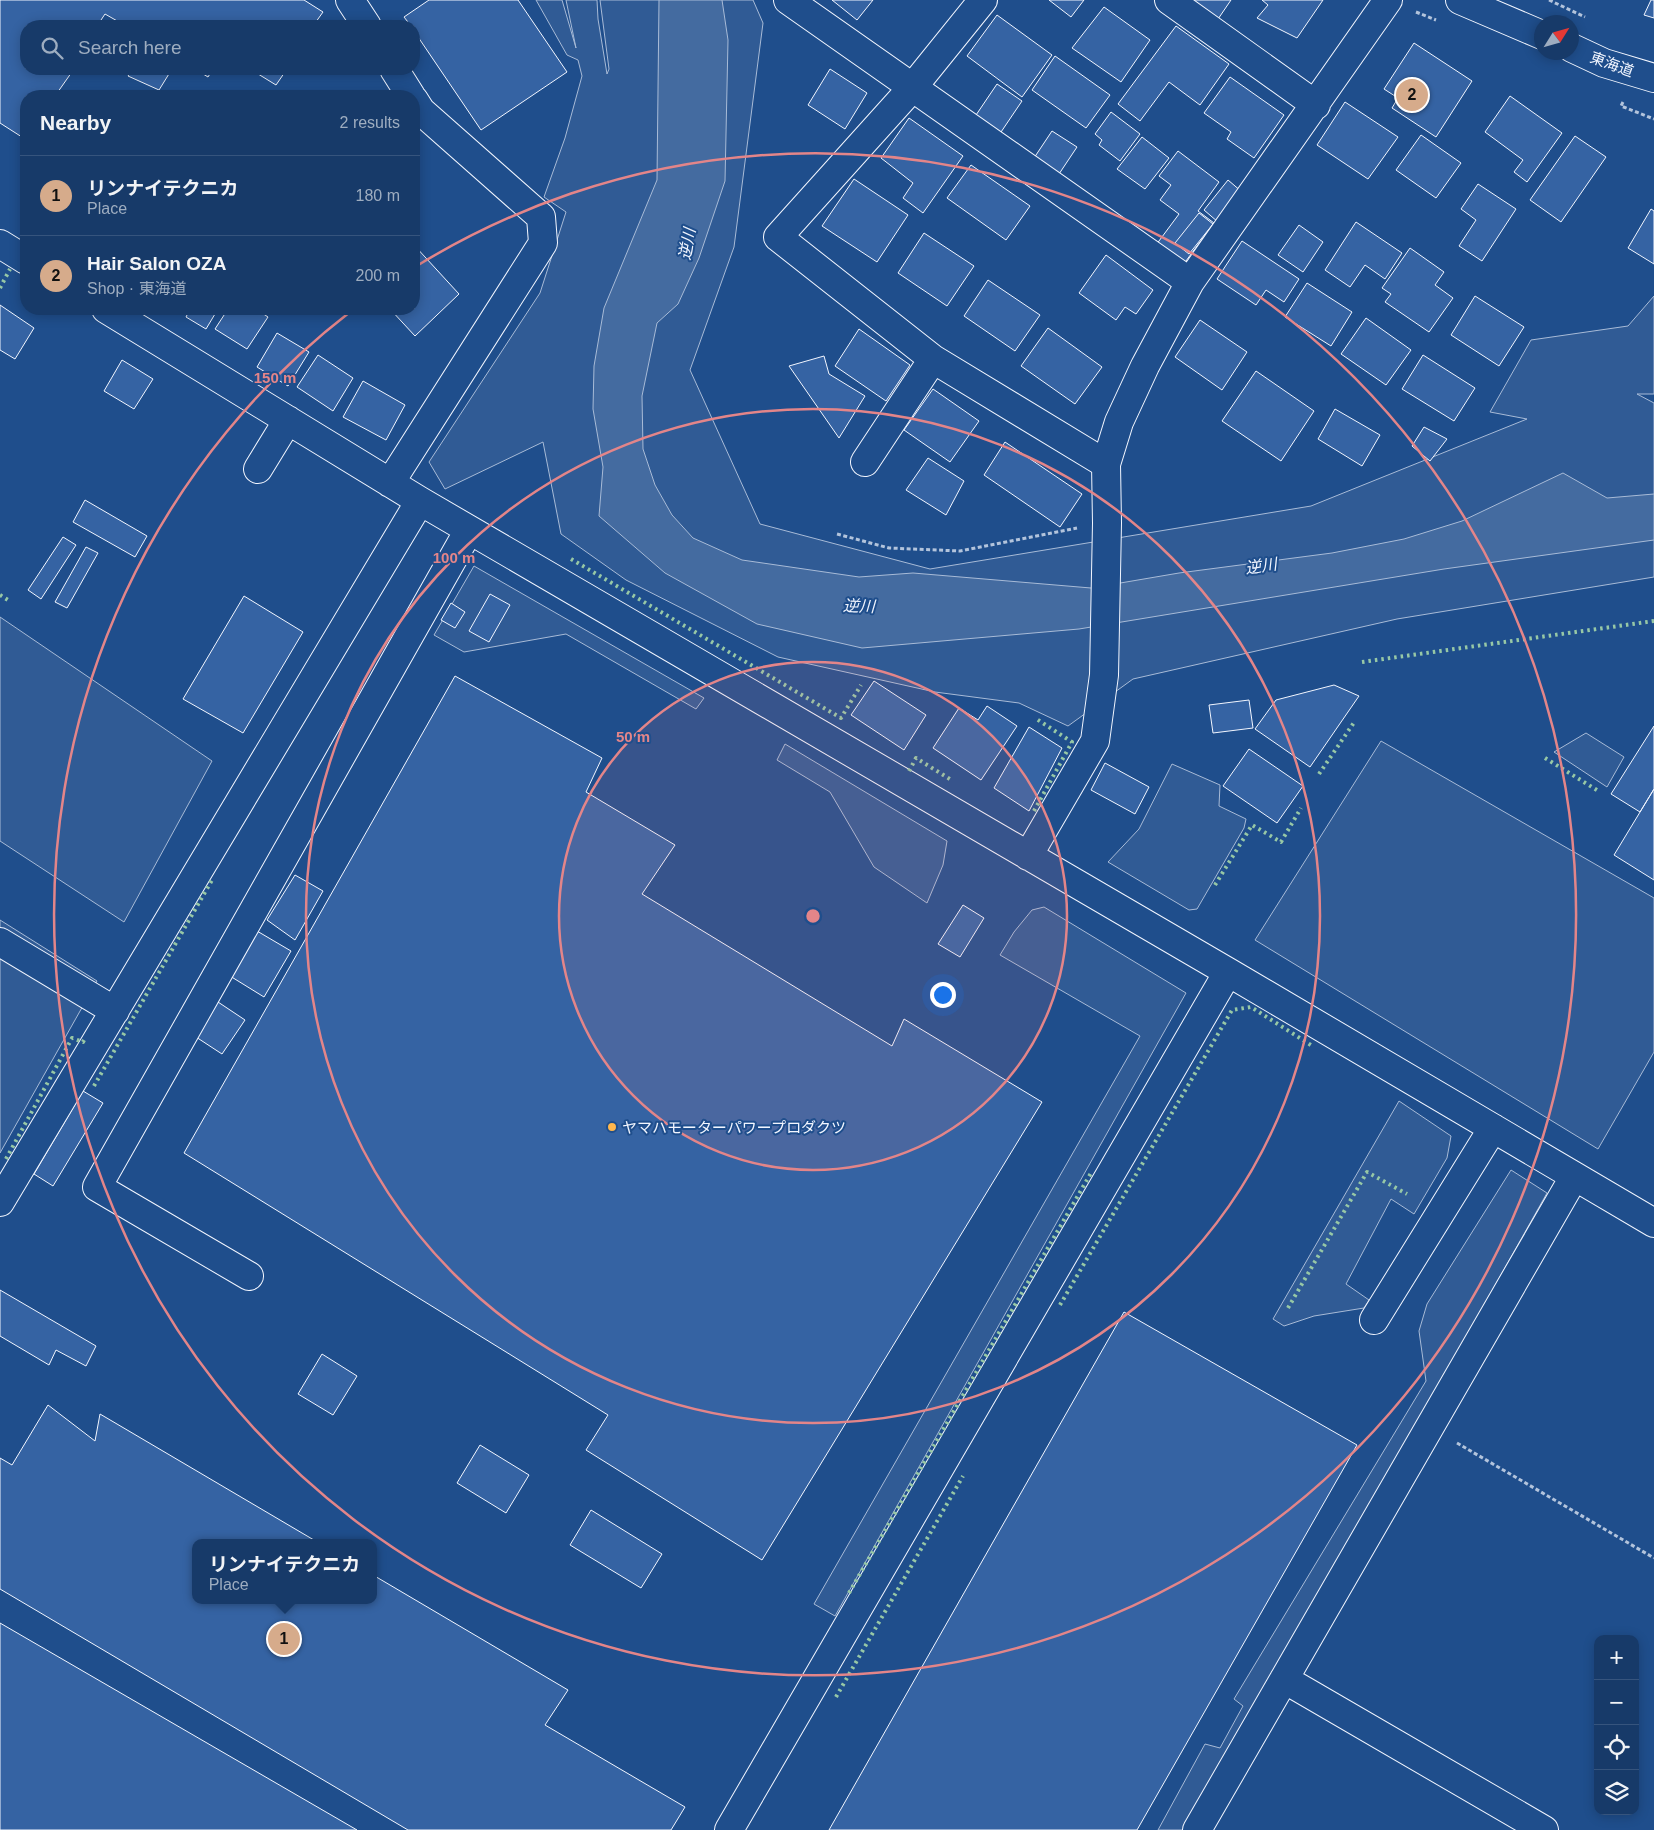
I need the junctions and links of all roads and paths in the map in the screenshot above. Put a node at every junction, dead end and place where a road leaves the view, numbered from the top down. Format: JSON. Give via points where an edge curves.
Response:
{"nodes":[{"id":1,"x":350,"y":0,"type":"edge"},
{"id":2,"x":788,"y":0,"type":"edge"},
{"id":3,"x":983,"y":0,"type":"edge"},
{"id":4,"x":1169,"y":0,"type":"edge"},
{"id":5,"x":1388,"y":0,"type":"edge"},
{"id":6,"x":1460,"y":0,"type":"edge"},
{"id":7,"x":363,"y":20,"type":"edge"},
{"id":8,"x":1534,"y":32,"type":"edge"},
{"id":9,"x":1579,"y":51,"type":"edge"},
{"id":10,"x":398,"y":75,"type":"edge"},
{"id":11,"x":1654,"y":78,"type":"edge"},
{"id":12,"x":912,"y":88,"type":"junction"},
{"id":13,"x":407,"y":90,"type":"edge"},
{"id":14,"x":1316,"y":105,"type":"junction"},
{"id":15,"x":1621,"y":106,"type":"dead end"},
{"id":16,"x":420,"y":109,"type":"edge"},
{"id":17,"x":1654,"y":118,"type":"edge"},
{"id":18,"x":0,"y":244,"type":"edge"},
{"id":19,"x":20,"y":256,"type":"edge"},
{"id":20,"x":1190,"y":282,"type":"junction"},
{"id":21,"x":116,"y":315,"type":"edge"},
{"id":22,"x":932,"y":359,"type":"junction"},
{"id":23,"x":288,"y":420,"type":"junction"},
{"id":24,"x":865,"y":462,"type":"dead end"},
{"id":25,"x":1106,"y":464,"type":"junction"},
{"id":26,"x":258,"y":469,"type":"dead end"},
{"id":27,"x":390,"y":483,"type":"junction"},
{"id":28,"x":420,"y":501,"type":"junction"},
{"id":29,"x":1107,"y":511,"type":"junction"},
{"id":30,"x":469,"y":530,"type":"junction"},
{"id":31,"x":837,"y":534,"type":"dead end"},
{"id":32,"x":1028,"y":856,"type":"junction"},
{"id":33,"x":0,"y":942,"type":"edge"},
{"id":34,"x":1228,"y":972,"type":"junction"},
{"id":35,"x":114,"y":1011,"type":"junction"},
{"id":36,"x":1493,"y":1128,"type":"junction"},
{"id":37,"x":1574,"y":1176,"type":"junction"},
{"id":38,"x":0,"y":1202,"type":"edge"},
{"id":39,"x":1654,"y":1223,"type":"edge"},
{"id":40,"x":249,"y":1276,"type":"dead end"},
{"id":41,"x":1374,"y":1320,"type":"dead end"},
{"id":42,"x":1450,"y":1439,"type":"dead end"},
{"id":43,"x":1654,"y":1558,"type":"edge"},
{"id":44,"x":1284,"y":1679,"type":"junction"},
{"id":45,"x":729,"y":1830,"type":"edge"},
{"id":46,"x":1196,"y":1830,"type":"edge"},
{"id":47,"x":1544,"y":1830,"type":"edge"}],
"edges":[{"from":1,"to":7,"type":"street"},
{"from":2,"to":12,"type":"street"},
{"from":3,"to":12,"type":"street"},
{"from":4,"to":14,"type":"street"},
{"from":5,"to":14,"type":"street"},
{"from":6,"to":8,"type":"street"},
{"from":9,"to":11,"type":"street","name":"東海道","via":[[1604,63]]},
{"from":10,"to":13,"type":"street"},
{"from":12,"to":20,"type":"street"},
{"from":12,"to":22,"type":"street","via":[[778,237]]},
{"from":14,"to":20,"type":"street"},
{"from":15,"to":17,"type":"path"},
{"from":16,"to":27,"type":"street","via":[[541,216],[543,243]]},
{"from":18,"to":19,"type":"street"},
{"from":20,"to":25,"type":"street","via":[[1122,414]]},
{"from":21,"to":23,"type":"street"},
{"from":22,"to":24,"type":"street"},
{"from":22,"to":25,"type":"street"},
{"from":23,"to":26,"type":"street"},
{"from":23,"to":27,"type":"street"},
{"from":25,"to":29,"type":"street"},
{"from":27,"to":28,"type":"street"},
{"from":28,"to":30,"type":"street"},
{"from":28,"to":35,"type":"street"},
{"from":29,"to":31,"type":"path","via":[[960,551],[889,548]]},
{"from":29,"to":32,"type":"street","via":[[1104,674],[1094,742]]},
{"from":30,"to":32,"type":"street"},
{"from":30,"to":40,"type":"street","via":[[98,1187]]},
{"from":32,"to":34,"type":"street"},
{"from":33,"to":35,"type":"street"},
{"from":34,"to":36,"type":"street"},
{"from":34,"to":45,"type":"street"},
{"from":35,"to":38,"type":"street"},
{"from":36,"to":37,"type":"street"},
{"from":36,"to":41,"type":"street"},
{"from":37,"to":39,"type":"street"},
{"from":37,"to":44,"type":"street"},
{"from":42,"to":43,"type":"path"},
{"from":44,"to":46,"type":"street"},
{"from":44,"to":47,"type":"street"}]}
